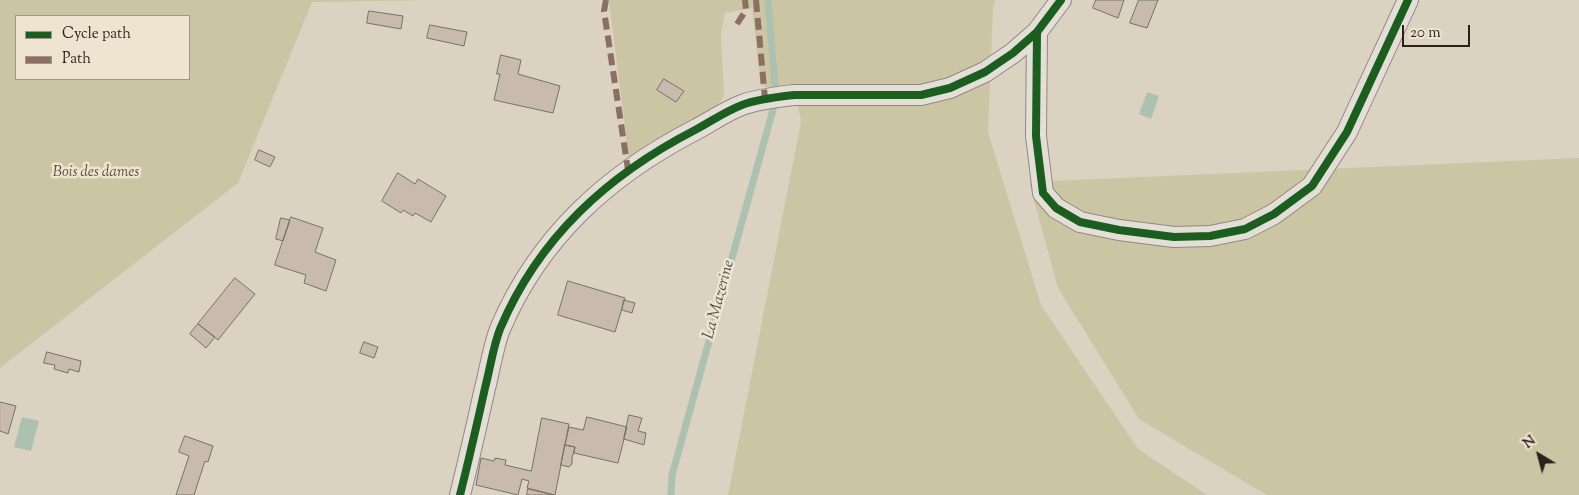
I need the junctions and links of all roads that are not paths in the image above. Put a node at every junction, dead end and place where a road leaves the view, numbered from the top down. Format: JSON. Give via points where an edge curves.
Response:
{"nodes":[{"id":1,"x":1061,"y":0,"type":"edge"},
{"id":2,"x":1408,"y":0,"type":"edge"},
{"id":3,"x":1037,"y":32,"type":"junction"},
{"id":4,"x":460,"y":495,"type":"edge"}],
"edges":[{"from":1,"to":3,"type":"street"},
{"from":2,"to":3,"type":"street","via":[[1348,132],[1312,186],[1274,214],[1245,229],[1210,236],[1174,237],[1080,222],[1049,201],[1043,193],[1036,136]]},
{"from":3,"to":4,"type":"street","via":[[1014,53],[985,72],[950,88],[921,96],[794,95],[742,105],[676,140],[604,188],[548,247],[511,305],[499,331]]}]}
